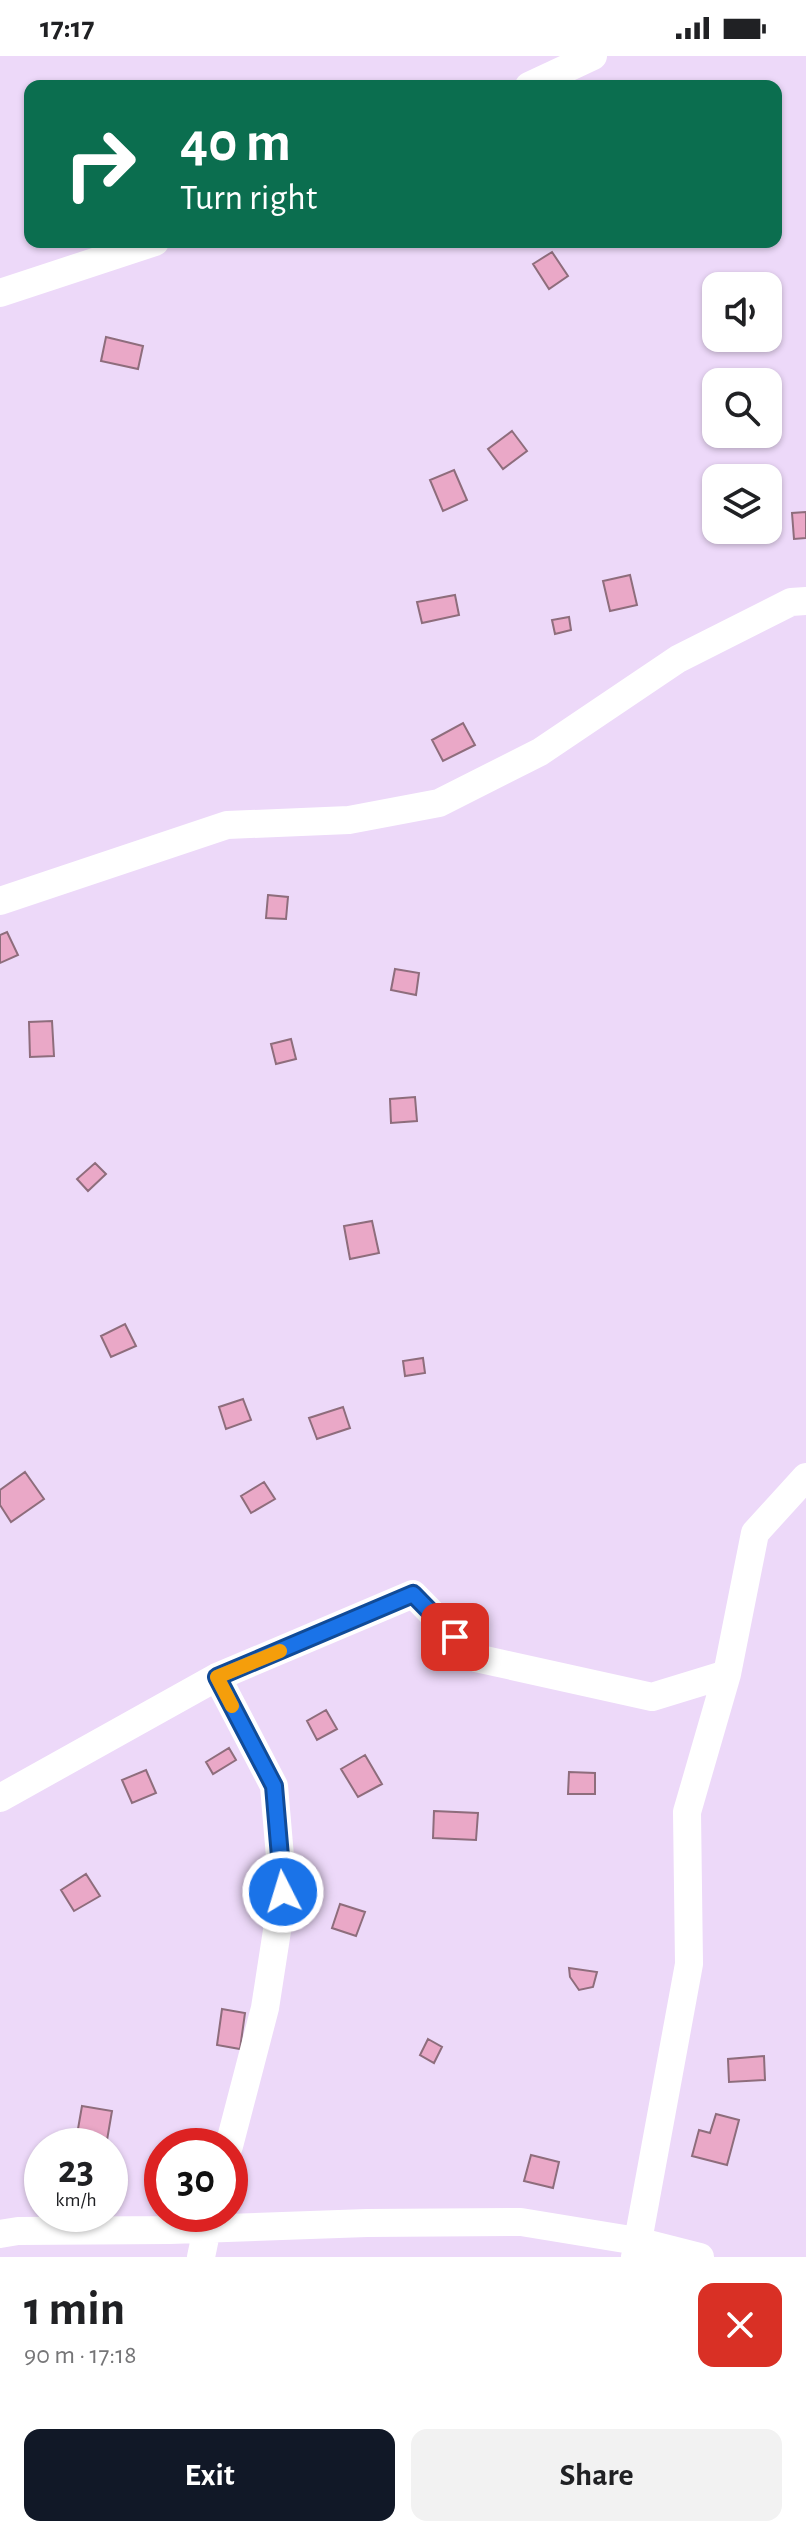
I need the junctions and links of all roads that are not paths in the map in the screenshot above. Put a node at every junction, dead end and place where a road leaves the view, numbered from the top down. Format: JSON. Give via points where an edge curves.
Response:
{"nodes":[{"id":1,"x":593,"y":56,"type":"edge"},
{"id":2,"x":542,"y":80,"type":"edge"},
{"id":3,"x":137,"y":248,"type":"edge"},
{"id":4,"x":0,"y":293,"type":"edge"},
{"id":5,"x":806,"y":601,"type":"edge"},
{"id":6,"x":0,"y":901,"type":"edge"},
{"id":7,"x":806,"y":1477,"type":"edge"},
{"id":8,"x":727,"y":1674,"type":"junction"},
{"id":9,"x":217,"y":1677,"type":"junction"},
{"id":10,"x":0,"y":1798,"type":"edge"},
{"id":11,"x":234,"y":2128,"type":"edge"},
{"id":12,"x":248,"y":2222,"type":"edge"},
{"id":13,"x":144,"y":2224,"type":"edge"},
{"id":14,"x":206,"y":2232,"type":"edge"},
{"id":15,"x":0,"y":2234,"type":"edge"},
{"id":16,"x":636,"y":2249,"type":"edge"},
{"id":17,"x":201,"y":2257,"type":"edge"},
{"id":18,"x":700,"y":2257,"type":"edge"}],
"edges":[{"from":1,"to":2,"type":"street"},
{"from":3,"to":4,"type":"street"},
{"from":5,"to":6,"type":"street","via":[[791,602],[678,659],[540,752],[439,803],[349,820],[227,825]]},
{"from":7,"to":8,"type":"street","via":[[755,1533]]},
{"from":8,"to":9,"type":"street","via":[[652,1697],[476,1658],[413,1594]]},
{"from":8,"to":16,"type":"street","via":[[687,1812],[689,1964]]},
{"from":9,"to":10,"type":"street"},
{"from":9,"to":11,"type":"street","via":[[274,1786],[283,1892],[265,2008]]},
{"from":12,"to":16,"type":"street","via":[[521,2222]]},
{"from":13,"to":15,"type":"street"},
{"from":14,"to":17,"type":"street"},
{"from":16,"to":18,"type":"street"}]}
